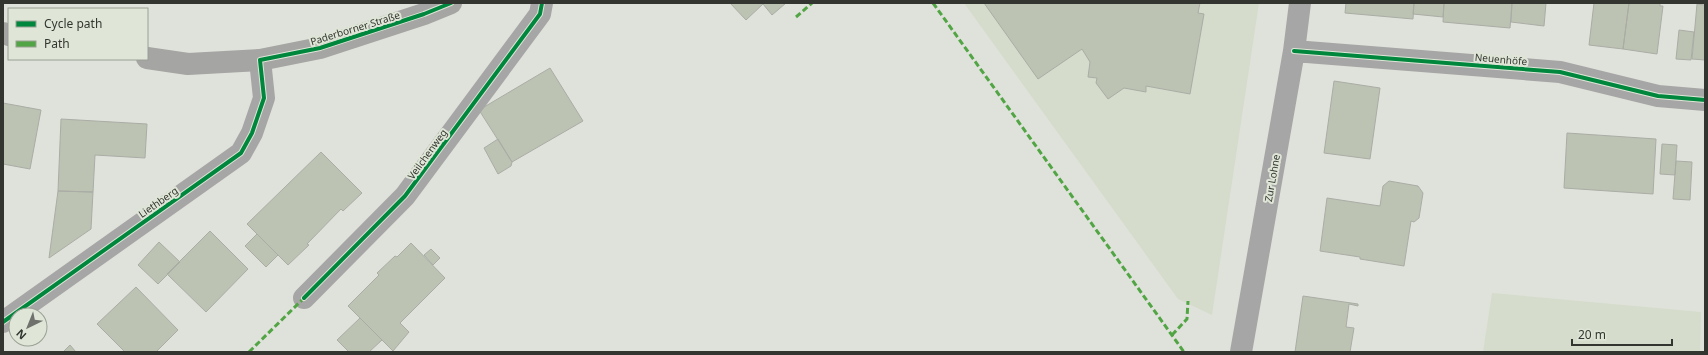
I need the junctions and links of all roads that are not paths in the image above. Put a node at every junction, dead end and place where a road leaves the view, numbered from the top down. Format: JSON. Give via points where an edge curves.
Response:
{"nodes":[{"id":1,"x":451,"y":3,"type":"edge"},
{"id":2,"x":542,"y":3,"type":"edge"},
{"id":3,"x":1300,"y":3,"type":"edge"},
{"id":4,"x":1294,"y":51,"type":"junction"},
{"id":5,"x":148,"y":58,"type":"edge"},
{"id":6,"x":260,"y":60,"type":"junction"},
{"id":7,"x":1705,"y":100,"type":"edge"},
{"id":8,"x":304,"y":298,"type":"dead end"},
{"id":9,"x":3,"y":322,"type":"edge"},
{"id":10,"x":1241,"y":352,"type":"edge"}],
"edges":[{"from":1,"to":6,"type":"main road","name":"Paderborner Straße","via":[[320,48]]},
{"from":2,"to":8,"type":"street","name":"Veilchenweg","via":[[540,14],[405,196]]},
{"from":3,"to":4,"type":"street","name":"Zur Lohne"},
{"from":4,"to":7,"type":"street","name":"Neuenhöfe","via":[[1560,72],[1658,96]]},
{"from":4,"to":10,"type":"street","name":"Zur Lohne"},
{"from":5,"to":6,"type":"main road","name":"Paderborner Straße","via":[[188,64]]},
{"from":6,"to":9,"type":"street","name":"Liethberg","via":[[264,98],[252,133],[241,153]]}]}
